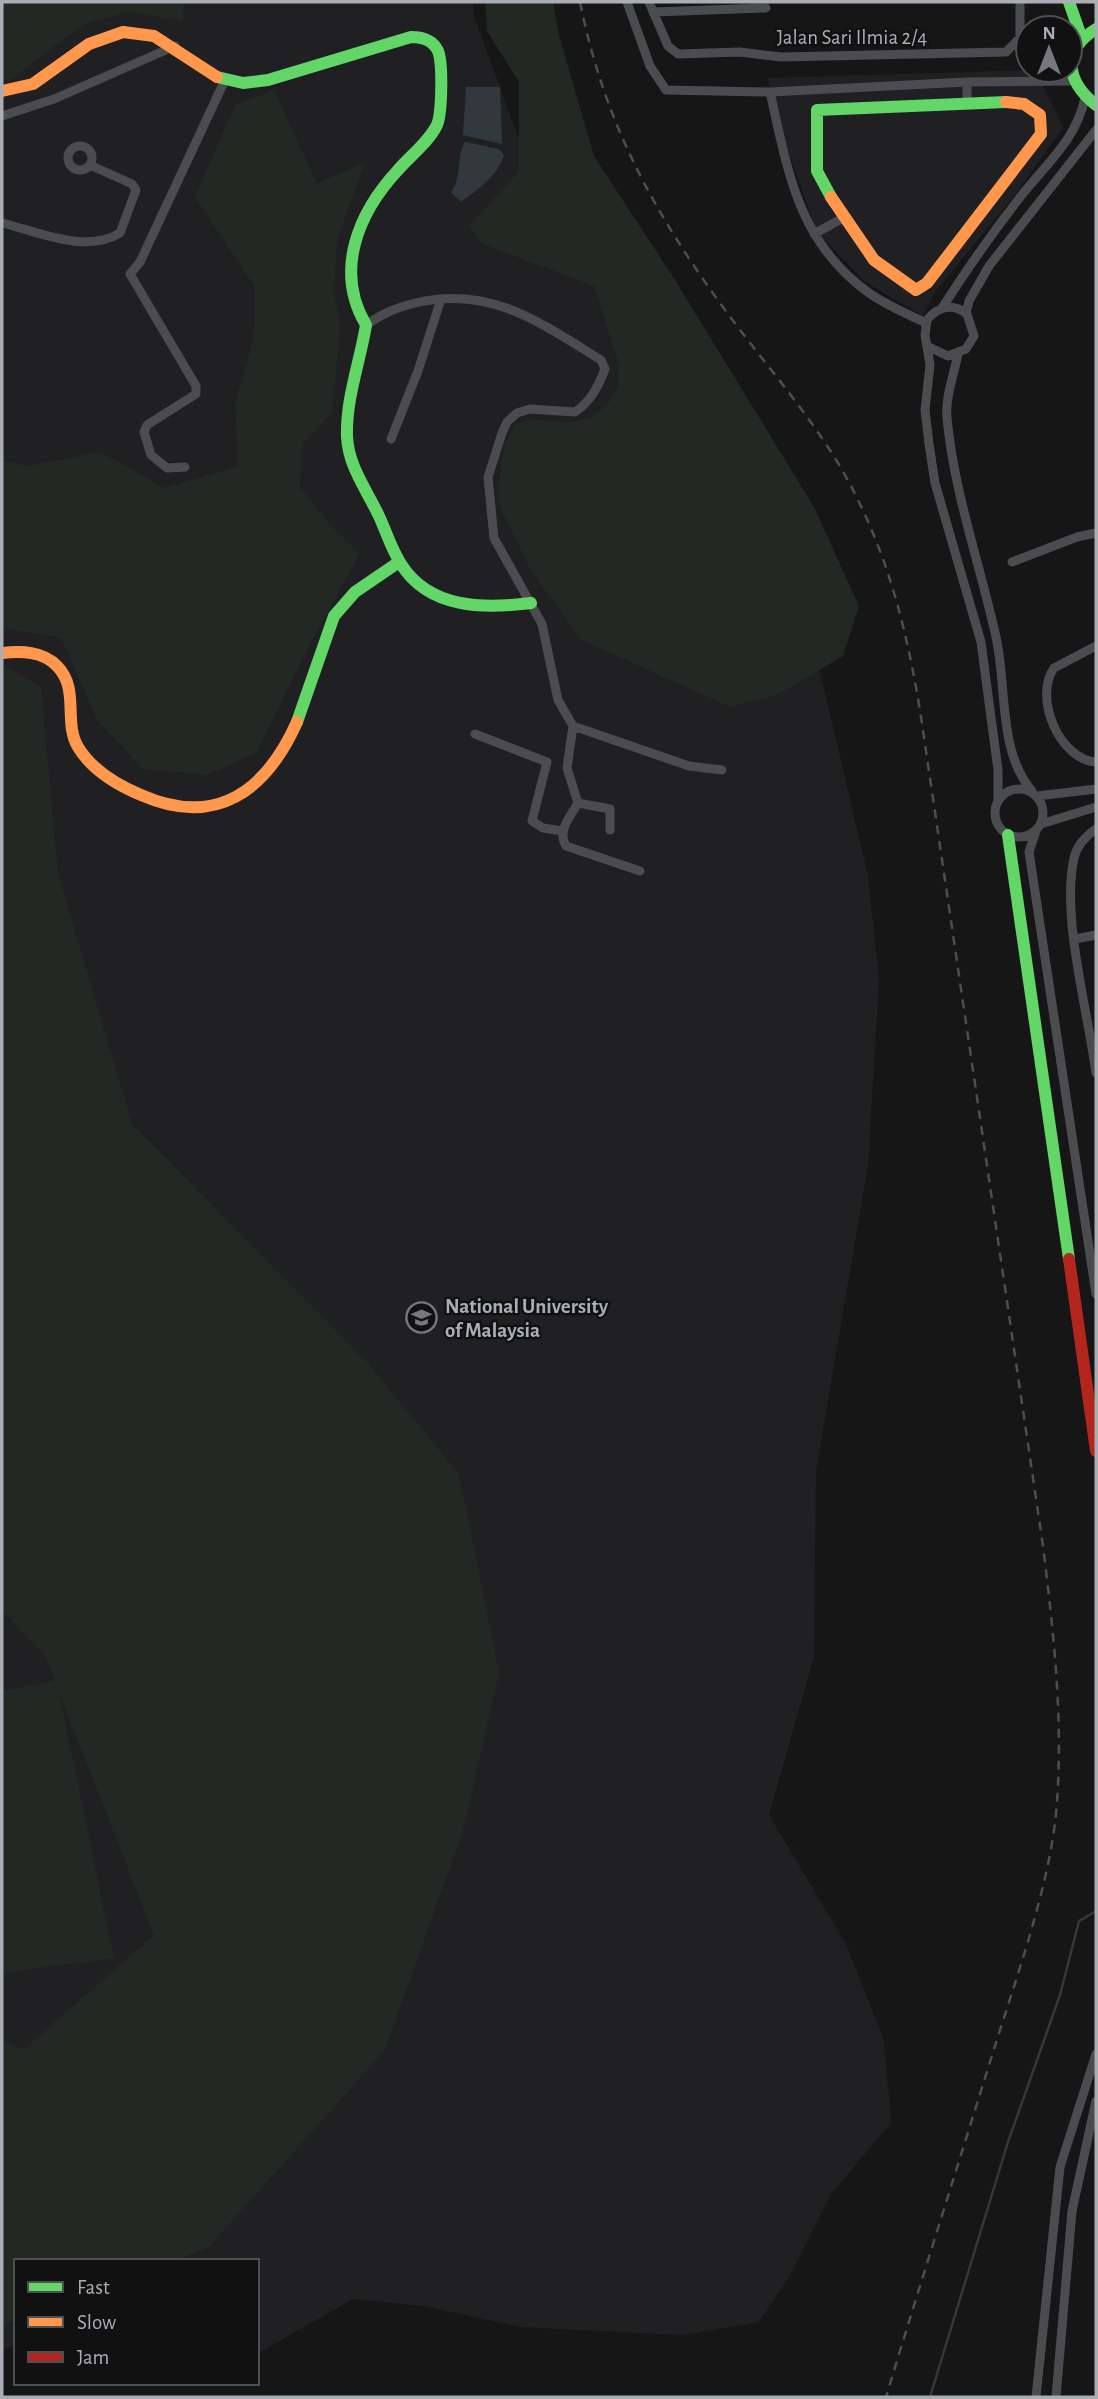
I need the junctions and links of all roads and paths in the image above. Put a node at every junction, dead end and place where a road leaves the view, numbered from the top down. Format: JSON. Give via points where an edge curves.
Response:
{"nodes":[{"id":1,"x":627,"y":2,"type":"edge"},
{"id":2,"x":649,"y":2,"type":"edge"},
{"id":3,"x":1020,"y":2,"type":"edge"},
{"id":4,"x":766,"y":8,"type":"dead end"},
{"id":5,"x":653,"y":12,"type":"junction"},
{"id":6,"x":175,"y":46,"type":"junction"},
{"id":7,"x":225,"y":80,"type":"junction"},
{"id":8,"x":967,"y":82,"type":"junction"},
{"id":9,"x":1014,"y":82,"type":"edge"},
{"id":10,"x":1075,"y":84,"type":"edge"},
{"id":11,"x":2,"y":91,"type":"edge"},
{"id":12,"x":770,"y":92,"type":"junction"},
{"id":13,"x":1091,"y":101,"type":"edge"},
{"id":14,"x":967,"y":103,"type":"junction"},
{"id":15,"x":2,"y":116,"type":"edge"},
{"id":16,"x":1096,"y":130,"type":"edge"},
{"id":17,"x":89,"y":165,"type":"dead end"},
{"id":18,"x":1002,"y":188,"type":"junction"},
{"id":19,"x":1018,"y":200,"type":"junction"},
{"id":20,"x":843,"y":218,"type":"junction"},
{"id":21,"x":2,"y":223,"type":"edge"},
{"id":22,"x":814,"y":234,"type":"junction"},
{"id":23,"x":441,"y":299,"type":"junction"},
{"id":24,"x":942,"y":308,"type":"junction"},
{"id":25,"x":966,"y":313,"type":"junction"},
{"id":26,"x":926,"y":323,"type":"junction"},
{"id":27,"x":366,"y":325,"type":"junction"},
{"id":28,"x":929,"y":347,"type":"junction"},
{"id":29,"x":958,"y":354,"type":"junction"},
{"id":30,"x":391,"y":439,"type":"dead end"},
{"id":31,"x":185,"y":467,"type":"dead end"},
{"id":32,"x":1096,"y":533,"type":"edge"},
{"id":33,"x":400,"y":562,"type":"junction"},
{"id":34,"x":1012,"y":562,"type":"dead end"},
{"id":35,"x":531,"y":603,"type":"junction"},
{"id":36,"x":1096,"y":646,"type":"edge"},
{"id":37,"x":2,"y":653,"type":"edge"},
{"id":38,"x":573,"y":726,"type":"junction"},
{"id":39,"x":475,"y":734,"type":"dead end"},
{"id":40,"x":1096,"y":762,"type":"edge"},
{"id":41,"x":722,"y":770,"type":"dead end"},
{"id":42,"x":1096,"y":789,"type":"edge"},
{"id":43,"x":1035,"y":794,"type":"junction"},
{"id":44,"x":998,"y":801,"type":"junction"},
{"id":45,"x":578,"y":803,"type":"junction"},
{"id":46,"x":1096,"y":807,"type":"edge"},
{"id":47,"x":1039,"y":827,"type":"junction"},
{"id":48,"x":1096,"y":829,"type":"edge"},
{"id":49,"x":610,"y":830,"type":"dead end"},
{"id":50,"x":562,"y":831,"type":"junction"},
{"id":51,"x":1009,"y":835,"type":"junction"},
{"id":52,"x":640,"y":871,"type":"dead end"},
{"id":53,"x":1096,"y":935,"type":"edge"},
{"id":54,"x":1075,"y":939,"type":"junction"},
{"id":55,"x":1094,"y":1041,"type":"edge"},
{"id":56,"x":1096,"y":1073,"type":"edge"},
{"id":57,"x":1096,"y":1294,"type":"edge"},
{"id":58,"x":1096,"y":1451,"type":"edge"},
{"id":59,"x":1096,"y":2054,"type":"edge"},
{"id":60,"x":1096,"y":2101,"type":"edge"},
{"id":61,"x":1036,"y":2397,"type":"edge"},
{"id":62,"x":1056,"y":2397,"type":"edge"}],
"edges":[{"from":1,"to":12,"type":"street","via":[[650,66],[666,90]]},
{"from":2,"to":5,"type":"street"},
{"from":3,"to":5,"type":"street","name":"Jalan Sari Ilmia 2/4","via":[[1020,38],[1006,52],[781,57],[740,52],[678,54],[668,46]]},
{"from":4,"to":5,"type":"street"},
{"from":6,"to":7,"type":"street"},
{"from":6,"to":11,"type":"street","via":[[150,34],[104,35],[41,80]]},
{"from":6,"to":15,"type":"street","via":[[54,99]]},
{"from":7,"to":27,"type":"street","via":[[252,83],[411,37],[433,42],[439,53],[437,126],[371,204],[349,261],[349,288],[356,312]]},
{"from":7,"to":31,"type":"street","via":[[140,262],[130,274],[196,386],[196,394],[147,425],[144,432],[151,455],[167,468]]},
{"from":8,"to":9,"type":"street"},
{"from":8,"to":12,"type":"street"},
{"from":8,"to":14,"type":"street"},
{"from":10,"to":13,"type":"street"},
{"from":12,"to":22,"type":"street","via":[[784,163]]},
{"from":13,"to":19,"type":"street","via":[[1051,164]]},
{"from":14,"to":18,"type":"street","via":[[1024,104],[1040,115],[1041,134]]},
{"from":14,"to":20,"type":"street","via":[[817,110],[817,171]]},
{"from":16,"to":25,"type":"street","via":[[989,266]]},
{"from":17,"to":21,"type":"street","via":[[136,190],[120,233],[87,243]]},
{"from":18,"to":19,"type":"street"},
{"from":18,"to":20,"type":"street","via":[[927,283],[916,290],[874,260]]},
{"from":19,"to":24,"type":"street"},
{"from":20,"to":22,"type":"street"},
{"from":22,"to":26,"type":"street","via":[[843,271],[870,294]]},
{"from":23,"to":27,"type":"street","via":[[385,311]]},
{"from":23,"to":30,"type":"street"},
{"from":23,"to":35,"type":"street","via":[[470,297],[498,303],[556,332],[605,369],[583,407],[575,412],[530,409],[517,413],[507,422],[493,455],[488,496],[494,538]]},
{"from":24,"to":25,"type":"street"},
{"from":24,"to":26,"type":"street"},
{"from":25,"to":29,"type":"street","via":[[974,335]]},
{"from":26,"to":28,"type":"street"},
{"from":27,"to":33,"type":"street","via":[[347,435],[350,464]]},
{"from":28,"to":29,"type":"street","via":[[938,353]]},
{"from":28,"to":44,"type":"street","via":[[925,410],[929,444],[935,483],[981,642]]},
{"from":29,"to":43,"type":"street","via":[[946,414],[957,484],[1000,658],[1010,743],[1021,779]]},
{"from":32,"to":34,"type":"street"},
{"from":33,"to":35,"type":"street","via":[[410,577],[449,601],[480,607]]},
{"from":33,"to":37,"type":"street","via":[[350,595],[334,616],[299,720],[276,765],[237,797],[208,809],[160,804],[96,769],[78,746],[66,677],[51,659],[27,650]]},
{"from":35,"to":38,"type":"street","via":[[542,624],[558,700]]},
{"from":36,"to":40,"type":"street","via":[[1054,668],[1045,692],[1046,706],[1074,755]]},
{"from":38,"to":41,"type":"street","via":[[689,766]]},
{"from":38,"to":45,"type":"street","via":[[566,768]]},
{"from":39,"to":50,"type":"street","via":[[547,762],[532,821]]},
{"from":42,"to":43,"type":"street"},
{"from":43,"to":44,"type":"street","via":[[1013,789]]},
{"from":43,"to":47,"type":"street","via":[[1044,809]]},
{"from":44,"to":51,"type":"street","via":[[997,824]]},
{"from":45,"to":49,"type":"street","via":[[610,809]]},
{"from":45,"to":50,"type":"street"},
{"from":46,"to":47,"type":"street"},
{"from":47,"to":51,"type":"street","via":[[1028,836]]},
{"from":47,"to":57,"type":"street","via":[[1028,852]]},
{"from":48,"to":54,"type":"street","via":[[1081,841],[1074,857]]},
{"from":50,"to":52,"type":"street","via":[[566,846]]},
{"from":51,"to":58,"type":"street"},
{"from":53,"to":54,"type":"street"},
{"from":54,"to":55,"type":"street"},
{"from":55,"to":56,"type":"street"},
{"from":59,"to":61,"type":"street","via":[[1060,2167]]},
{"from":60,"to":62,"type":"street","via":[[1072,2211]]}]}
